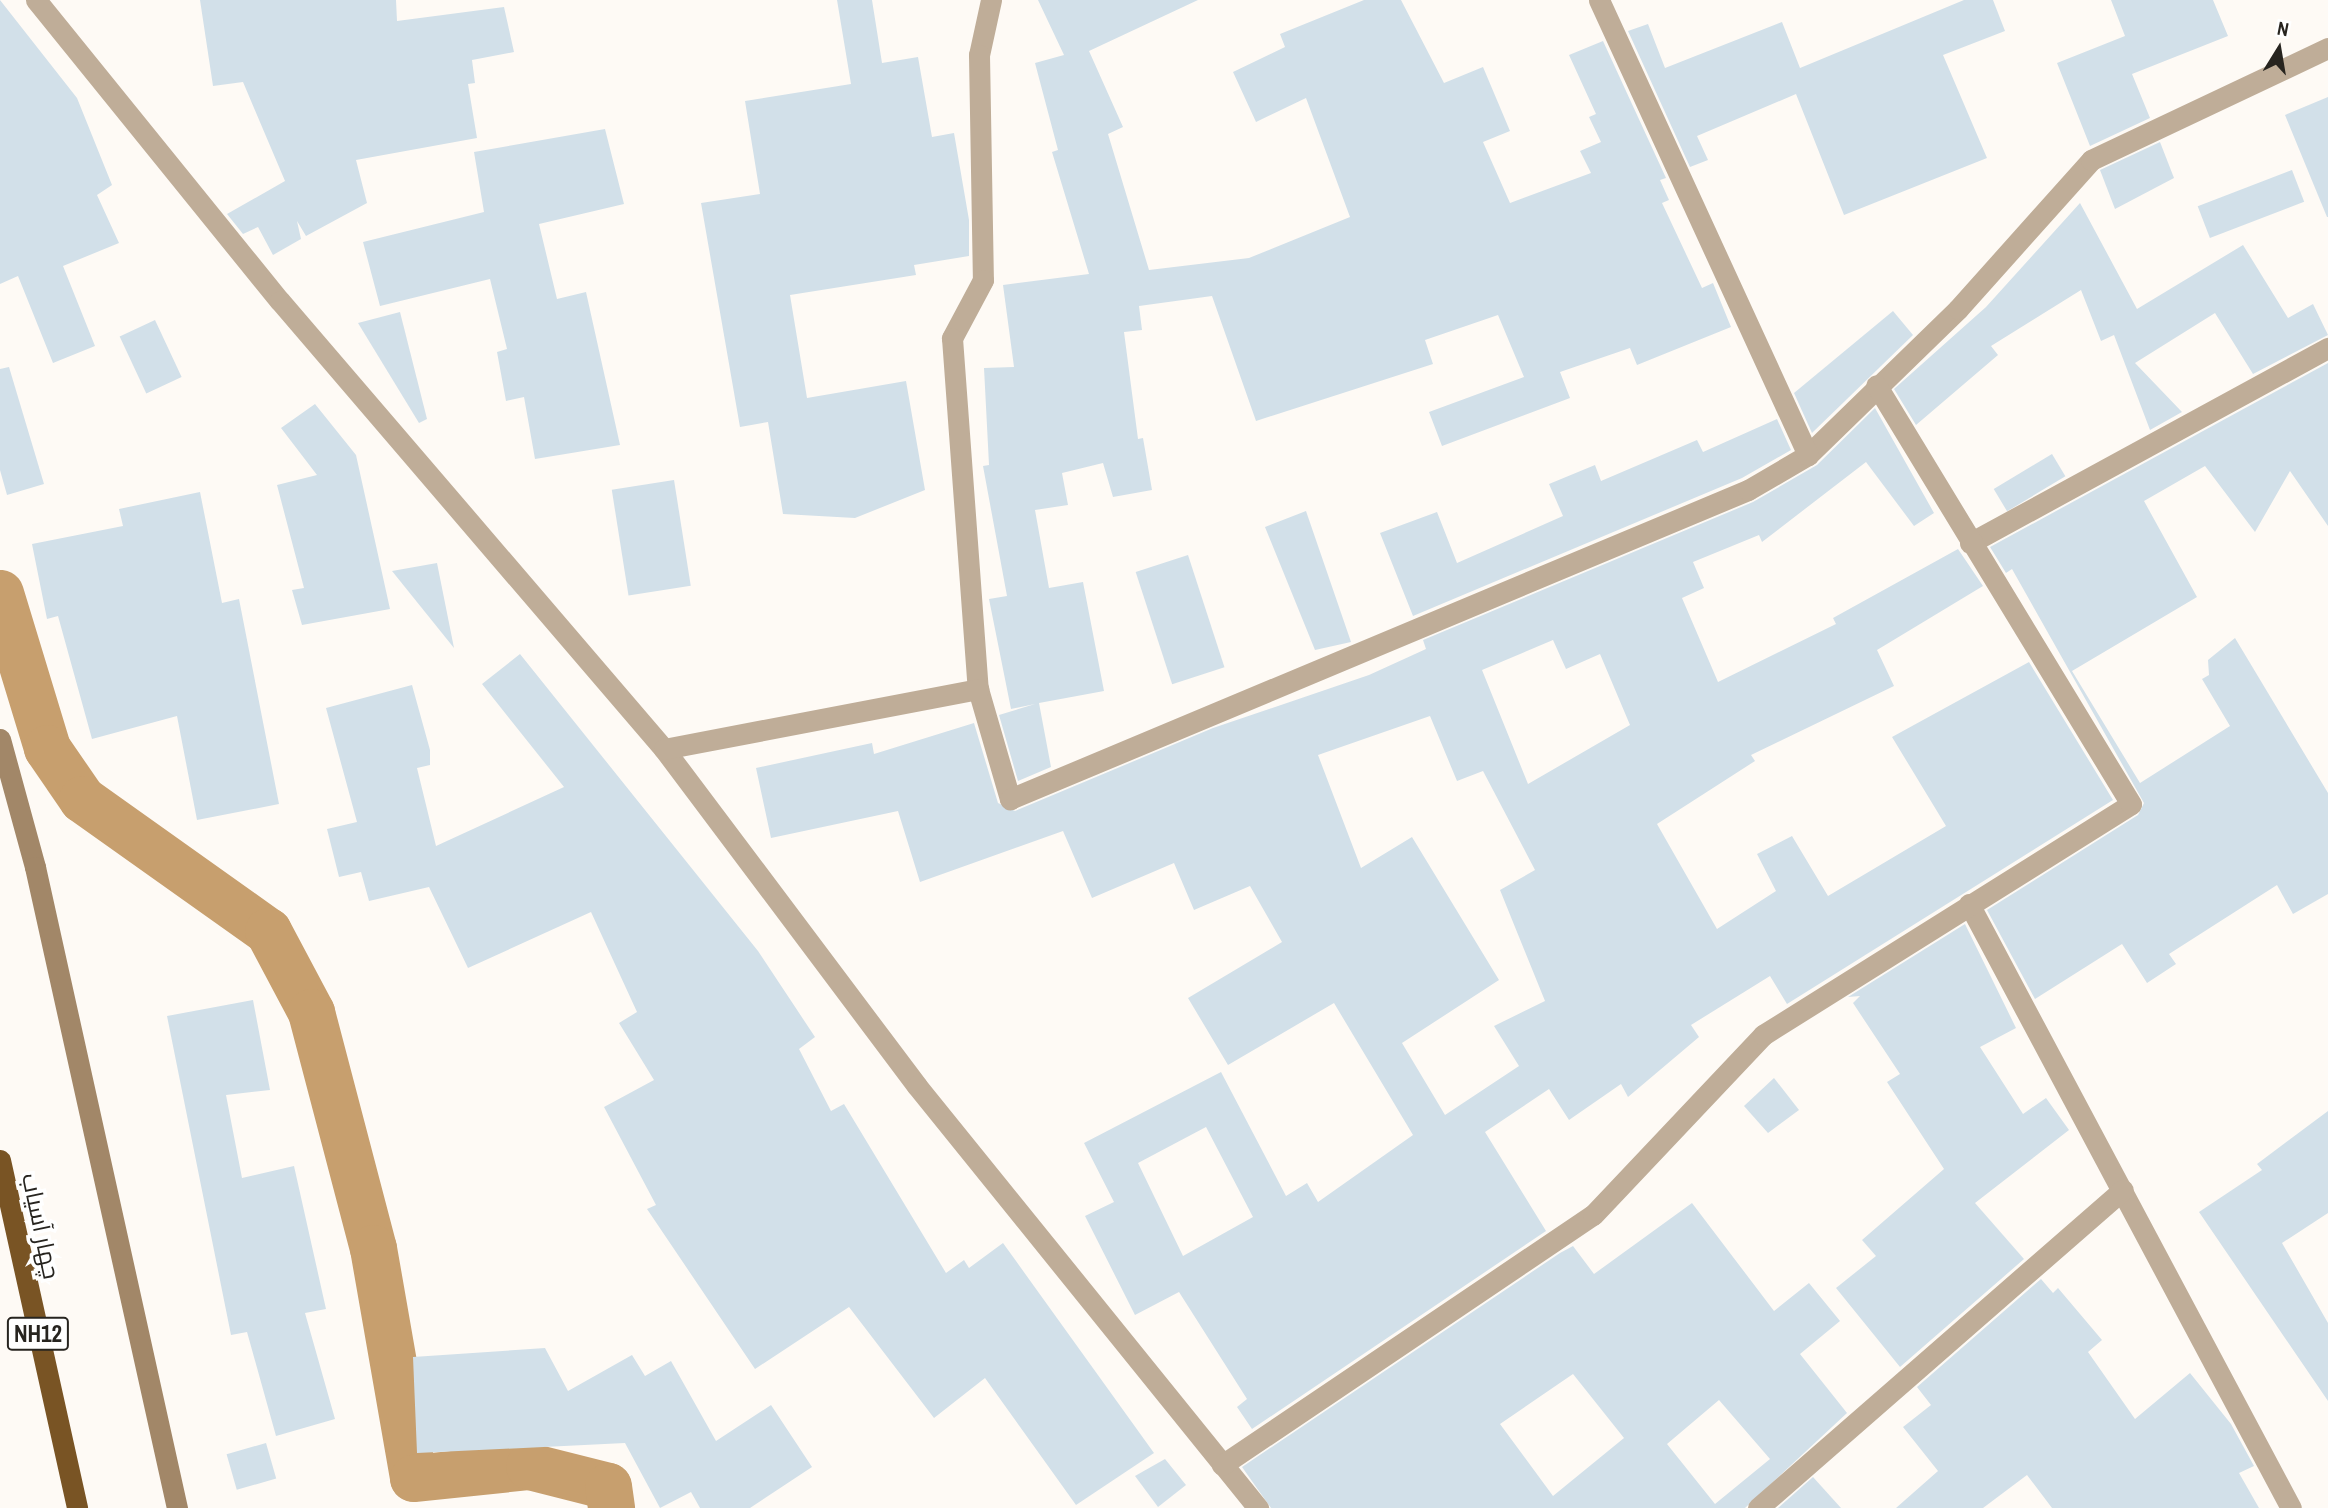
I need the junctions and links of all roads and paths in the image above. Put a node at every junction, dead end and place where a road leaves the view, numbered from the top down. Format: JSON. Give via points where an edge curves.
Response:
{"nodes":[{"id":1,"x":36,"y":0,"type":"edge"},
{"id":2,"x":991,"y":0,"type":"edge"},
{"id":3,"x":1599,"y":0,"type":"edge"},
{"id":4,"x":2328,"y":48,"type":"edge"},
{"id":5,"x":2328,"y":348,"type":"edge"},
{"id":6,"x":1876,"y":385,"type":"junction"},
{"id":7,"x":1808,"y":455,"type":"junction"},
{"id":8,"x":1970,"y":543,"type":"junction"},
{"id":9,"x":978,"y":689,"type":"junction"},
{"id":10,"x":0,"y":739,"type":"edge"},
{"id":11,"x":664,"y":749,"type":"junction"},
{"id":12,"x":1969,"y":904,"type":"junction"},
{"id":13,"x":0,"y":1160,"type":"edge"},
{"id":14,"x":2123,"y":1190,"type":"junction"},
{"id":15,"x":1222,"y":1465,"type":"junction"},
{"id":16,"x":77,"y":1508,"type":"edge"},
{"id":17,"x":177,"y":1508,"type":"edge"},
{"id":18,"x":1258,"y":1508,"type":"edge"},
{"id":19,"x":1758,"y":1508,"type":"edge"},
{"id":20,"x":2291,"y":1508,"type":"edge"}],
"edges":[{"from":1,"to":11,"type":"street","via":[[288,311]]},
{"from":2,"to":9,"type":"street","via":[[979,55],[983,280],[952,338]]},
{"from":3,"to":7,"type":"street"},
{"from":4,"to":6,"type":"street","via":[[2091,160],[1958,309]]},
{"from":5,"to":8,"type":"street"},
{"from":6,"to":7,"type":"street"},
{"from":6,"to":8,"type":"street"},
{"from":7,"to":9,"type":"street","via":[[1748,490],[1010,799]]},
{"from":8,"to":12,"type":"street","via":[[2131,804]]},
{"from":9,"to":11,"type":"street"},
{"from":10,"to":17,"type":"street","via":[[44,908]]},
{"from":11,"to":15,"type":"street","via":[[917,1086]]},
{"from":12,"to":14,"type":"street"},
{"from":12,"to":15,"type":"street","via":[[1763,1035],[1593,1215]]},
{"from":13,"to":16,"type":"highway","name":"چهار آسیاب","number":"NH12"},
{"from":14,"to":19,"type":"street"},
{"from":14,"to":20,"type":"street"},
{"from":15,"to":18,"type":"street"}]}
